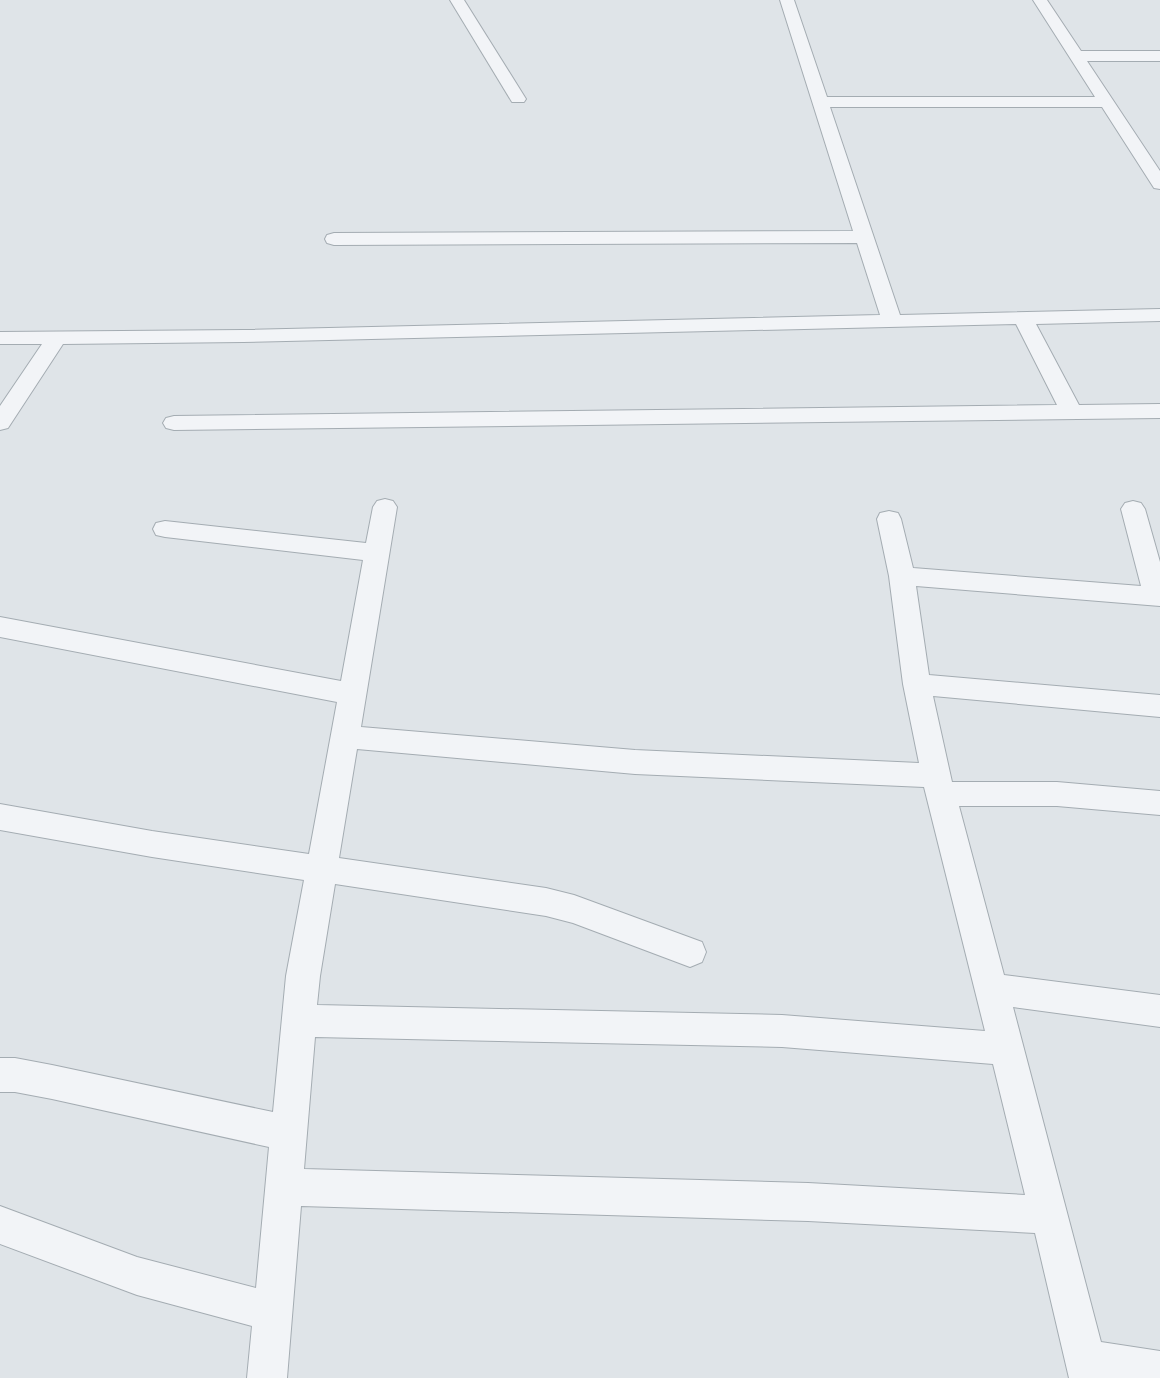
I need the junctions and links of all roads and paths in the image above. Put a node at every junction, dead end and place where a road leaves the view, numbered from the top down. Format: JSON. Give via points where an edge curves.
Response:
{"nodes":[{"id":1,"x":458,"y":0,"type":"edge"},
{"id":2,"x":787,"y":0,"type":"edge"},
{"id":3,"x":1040,"y":0,"type":"edge"},
{"id":4,"x":1076,"y":56,"type":"junction"},
{"id":5,"x":1160,"y":56,"type":"edge"},
{"id":6,"x":518,"y":98,"type":"dead end"},
{"id":7,"x":820,"y":102,"type":"junction"},
{"id":8,"x":1107,"y":102,"type":"junction"},
{"id":9,"x":1139,"y":152,"type":"junction"},
{"id":10,"x":1160,"y":152,"type":"edge"},
{"id":11,"x":1160,"y":184,"type":"edge"},
{"id":12,"x":865,"y":237,"type":"junction"},
{"id":13,"x":334,"y":239,"type":"dead end"},
{"id":14,"x":1160,"y":315,"type":"edge"},
{"id":15,"x":1024,"y":318,"type":"junction"},
{"id":16,"x":892,"y":321,"type":"junction"},
{"id":17,"x":0,"y":338,"type":"edge"},
{"id":18,"x":56,"y":338,"type":"junction"},
{"id":19,"x":1160,"y":411,"type":"edge"},
{"id":20,"x":1071,"y":412,"type":"junction"},
{"id":21,"x":174,"y":423,"type":"dead end"},
{"id":22,"x":0,"y":424,"type":"edge"},
{"id":23,"x":385,"y":507,"type":"dead end"},
{"id":24,"x":1133,"y":509,"type":"dead end"},
{"id":25,"x":889,"y":519,"type":"dead end"},
{"id":26,"x":165,"y":529,"type":"dead end"},
{"id":27,"x":378,"y":554,"type":"junction"},
{"id":28,"x":902,"y":576,"type":"junction"},
{"id":29,"x":1158,"y":597,"type":"edge"},
{"id":30,"x":0,"y":627,"type":"edge"},
{"id":31,"x":917,"y":684,"type":"junction"},
{"id":32,"x":353,"y":694,"type":"junction"},
{"id":33,"x":1160,"y":706,"type":"edge"},
{"id":34,"x":346,"y":736,"type":"junction"},
{"id":35,"x":938,"y":785,"type":"junction"},
{"id":36,"x":1160,"y":803,"type":"edge"},
{"id":37,"x":0,"y":817,"type":"edge"},
{"id":38,"x":322,"y":868,"type":"junction"},
{"id":39,"x":690,"y":952,"type":"dead end"},
{"id":40,"x":990,"y":989,"type":"junction"},
{"id":41,"x":1160,"y":1011,"type":"edge"},
{"id":42,"x":300,"y":1021,"type":"junction"},
{"id":43,"x":1006,"y":1049,"type":"junction"},
{"id":44,"x":0,"y":1075,"type":"edge"},
{"id":45,"x":290,"y":1134,"type":"junction"},
{"id":46,"x":284,"y":1187,"type":"junction"},
{"id":47,"x":1049,"y":1215,"type":"junction"},
{"id":48,"x":0,"y":1225,"type":"edge"},
{"id":49,"x":273,"y":1312,"type":"junction"},
{"id":50,"x":1087,"y":1369,"type":"edge"},
{"id":51,"x":1160,"y":1371,"type":"edge"},
{"id":52,"x":267,"y":1378,"type":"edge"}],
"edges":[{"from":1,"to":6,"type":"street"},
{"from":2,"to":7,"type":"street"},
{"from":3,"to":4,"type":"street"},
{"from":4,"to":5,"type":"street"},
{"from":4,"to":8,"type":"street"},
{"from":7,"to":8,"type":"street"},
{"from":7,"to":12,"type":"street"},
{"from":8,"to":9,"type":"street"},
{"from":9,"to":10,"type":"street"},
{"from":9,"to":11,"type":"street"},
{"from":12,"to":13,"type":"street"},
{"from":12,"to":16,"type":"street"},
{"from":14,"to":15,"type":"street"},
{"from":15,"to":16,"type":"street"},
{"from":15,"to":20,"type":"street"},
{"from":16,"to":18,"type":"street"},
{"from":17,"to":18,"type":"street"},
{"from":18,"to":22,"type":"street"},
{"from":19,"to":20,"type":"street"},
{"from":20,"to":21,"type":"street"},
{"from":23,"to":27,"type":"street"},
{"from":24,"to":29,"type":"street"},
{"from":25,"to":28,"type":"street"},
{"from":26,"to":27,"type":"street"},
{"from":27,"to":32,"type":"street"},
{"from":28,"to":29,"type":"street"},
{"from":28,"to":31,"type":"street"},
{"from":30,"to":32,"type":"street"},
{"from":31,"to":33,"type":"street"},
{"from":31,"to":35,"type":"street"},
{"from":32,"to":34,"type":"street"},
{"from":34,"to":35,"type":"street"},
{"from":34,"to":38,"type":"street"},
{"from":35,"to":36,"type":"street"},
{"from":35,"to":40,"type":"street"},
{"from":37,"to":38,"type":"street","via":[[152,844]]},
{"from":38,"to":39,"type":"street","via":[[546,902],[574,909]]},
{"from":38,"to":42,"type":"street"},
{"from":40,"to":41,"type":"street"},
{"from":40,"to":43,"type":"street"},
{"from":42,"to":43,"type":"street","via":[[782,1031]]},
{"from":42,"to":45,"type":"street"},
{"from":43,"to":47,"type":"street"},
{"from":44,"to":45,"type":"street","via":[[52,1082]]},
{"from":45,"to":46,"type":"street"},
{"from":46,"to":47,"type":"street","via":[[798,1202]]},
{"from":46,"to":49,"type":"street"},
{"from":47,"to":50,"type":"street"},
{"from":48,"to":49,"type":"street","via":[[137,1276]]},
{"from":49,"to":52,"type":"street"},
{"from":50,"to":51,"type":"street"}]}
